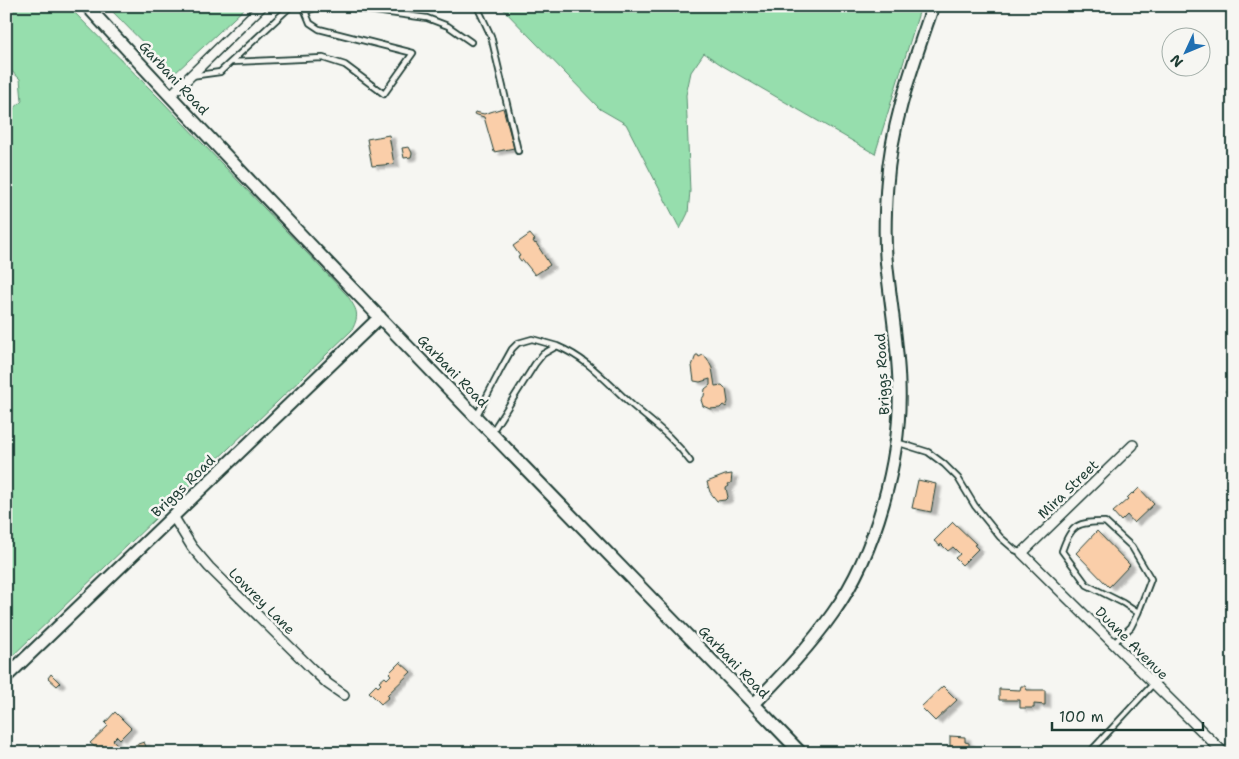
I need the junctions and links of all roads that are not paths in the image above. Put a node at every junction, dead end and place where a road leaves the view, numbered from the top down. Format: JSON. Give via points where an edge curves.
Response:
{"nodes":[{"id":1,"x":87,"y":6,"type":"edge"},
{"id":2,"x":262,"y":6,"type":"edge"},
{"id":3,"x":290,"y":6,"type":"edge"},
{"id":4,"x":303,"y":6,"type":"edge"},
{"id":5,"x":477,"y":6,"type":"edge"},
{"id":6,"x":933,"y":6,"type":"edge"},
{"id":7,"x":306,"y":11,"type":"junction"},
{"id":8,"x":471,"y":42,"type":"dead end"},
{"id":9,"x":232,"y":62,"type":"junction"},
{"id":10,"x":190,"y":76,"type":"junction"},
{"id":11,"x":170,"y":96,"type":"junction"},
{"id":12,"x":518,"y":152,"type":"dead end"},
{"id":13,"x":380,"y":317,"type":"junction"},
{"id":14,"x":557,"y":346,"type":"junction"},
{"id":15,"x":476,"y":417,"type":"junction"},
{"id":16,"x":492,"y":433,"type":"junction"},
{"id":17,"x":896,"y":442,"type":"junction"},
{"id":18,"x":1133,"y":445,"type":"dead end"},
{"id":19,"x":690,"y":461,"type":"dead end"},
{"id":20,"x":173,"y":516,"type":"junction"},
{"id":21,"x":1022,"y":553,"type":"junction"},
{"id":22,"x":1138,"y":613,"type":"junction"},
{"id":23,"x":1113,"y":644,"type":"junction"},
{"id":24,"x":6,"y":677,"type":"edge"},
{"id":25,"x":1154,"y":684,"type":"junction"},
{"id":26,"x":344,"y":695,"type":"dead end"},
{"id":27,"x":754,"y":704,"type":"junction"},
{"id":28,"x":801,"y":753,"type":"edge"},
{"id":29,"x":1089,"y":753,"type":"edge"},
{"id":30,"x":1224,"y":753,"type":"edge"}],
"edges":[{"from":1,"to":11,"type":"street","name":"Garbani Road"},
{"from":2,"to":10,"type":"street"},
{"from":3,"to":9,"type":"lane"},
{"from":4,"to":7,"type":"lane"},
{"from":5,"to":12,"type":"lane","via":[[491,36]]},
{"from":6,"to":17,"type":"street","name":"Briggs Road","via":[[897,119],[887,185],[887,266],[899,384]]},
{"from":7,"to":8,"type":"lane","via":[[338,6],[427,18],[448,26]]},
{"from":7,"to":9,"type":"lane","via":[[310,23],[319,28],[412,53],[384,94],[345,65],[324,58]]},
{"from":9,"to":10,"type":"lane","via":[[220,72]]},
{"from":10,"to":11,"type":"street"},
{"from":11,"to":13,"type":"street","name":"Garbani Road"},
{"from":13,"to":15,"type":"street","name":"Garbani Road"},
{"from":13,"to":20,"type":"street","name":"Briggs Road"},
{"from":14,"to":15,"type":"lane","via":[[532,339],[518,343]]},
{"from":14,"to":16,"type":"lane","via":[[543,354],[535,364]]},
{"from":14,"to":19,"type":"lane","via":[[585,361],[675,441]]},
{"from":15,"to":16,"type":"street","name":"Garbani Road"},
{"from":16,"to":27,"type":"street","name":"Garbani Road"},
{"from":17,"to":21,"type":"lane","via":[[928,452],[944,464],[958,478],[974,506],[1000,537]]},
{"from":17,"to":27,"type":"street","name":"Briggs Road","via":[[883,502],[856,573],[812,641]]},
{"from":18,"to":21,"type":"street","name":"Mira Street"},
{"from":20,"to":24,"type":"street","name":"Briggs Road"},
{"from":20,"to":26,"type":"street","name":"Lowrey Lane","via":[[209,567],[312,669]]},
{"from":21,"to":23,"type":"street","name":"Duane Avenue"},
{"from":22,"to":22,"type":"lane","via":[[1087,586],[1062,551],[1068,533],[1086,522],[1105,522],[1132,547],[1151,579]]},
{"from":22,"to":23,"type":"lane","via":[[1131,627]]},
{"from":23,"to":25,"type":"street","name":"Duane Avenue"},
{"from":25,"to":29,"type":"lane"},
{"from":25,"to":30,"type":"street","name":"Duane Avenue"},
{"from":27,"to":28,"type":"street","name":"Garbani Road"}]}
